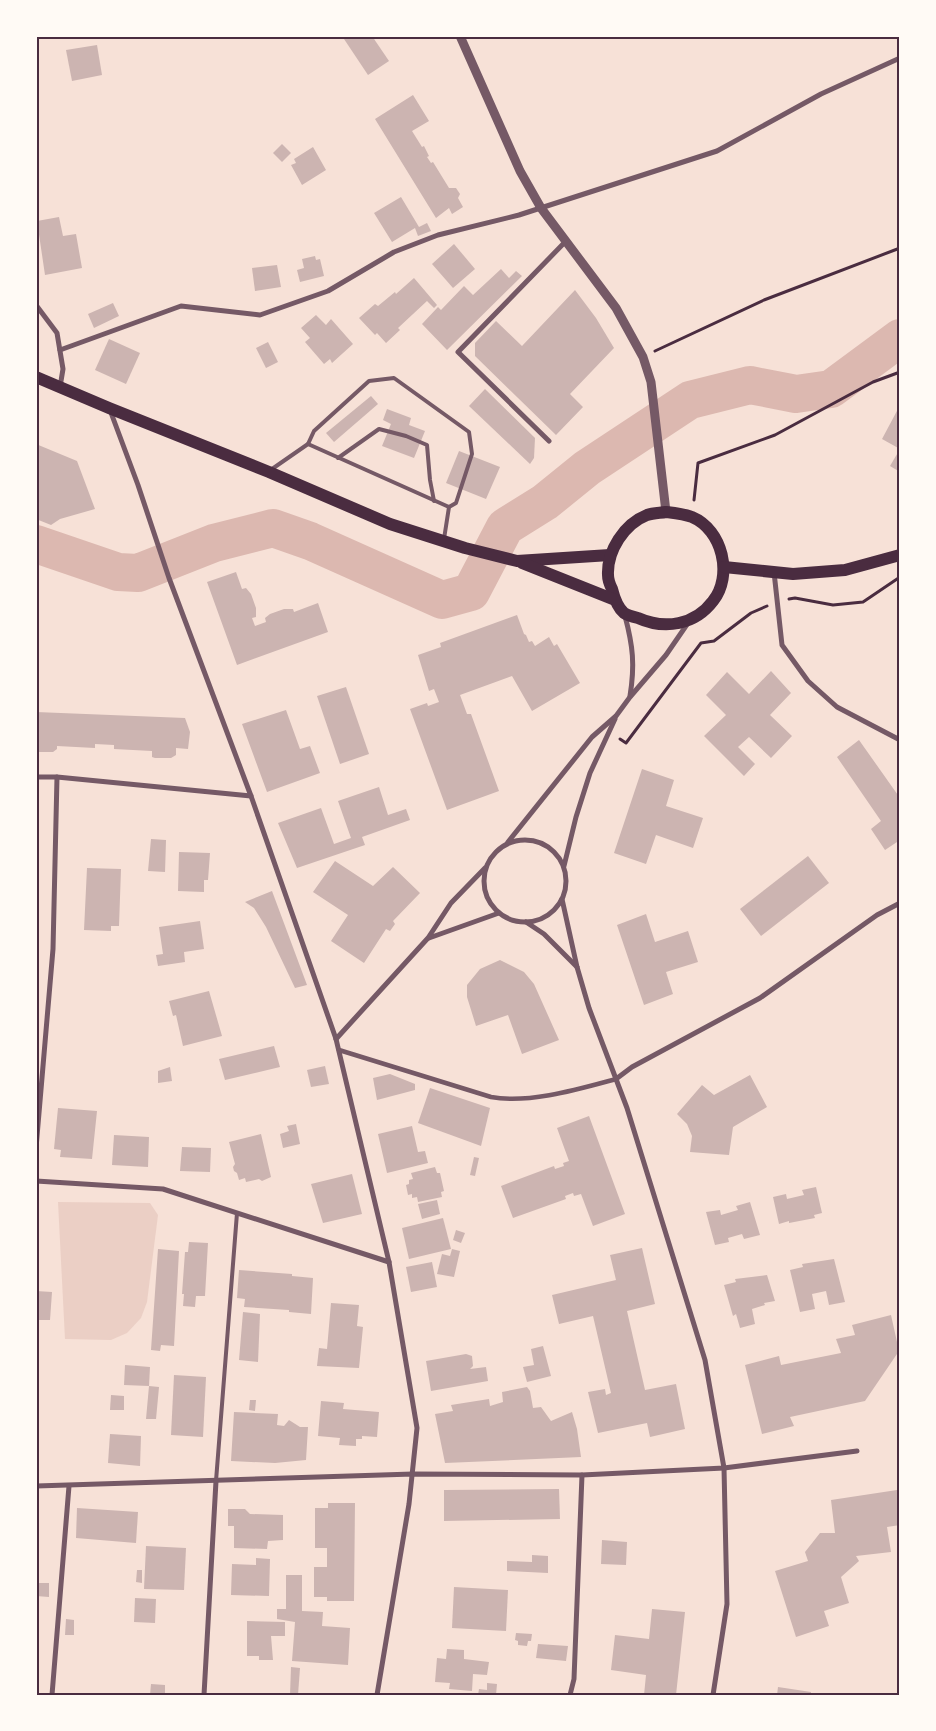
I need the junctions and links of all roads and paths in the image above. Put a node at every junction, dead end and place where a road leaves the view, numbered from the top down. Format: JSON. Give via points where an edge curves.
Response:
{"nodes":[{"id":1,"x":460,"y":36,"type":"edge"},
{"id":2,"x":900,"y":58,"type":"edge"},
{"id":3,"x":541,"y":208,"type":"junction"},
{"id":4,"x":566,"y":241,"type":"junction"},
{"id":5,"x":900,"y":248,"type":"edge"},
{"id":6,"x":36,"y":306,"type":"edge"},
{"id":7,"x":60,"y":350,"type":"junction"},
{"id":8,"x":643,"y":357,"type":"junction"},
{"id":9,"x":900,"y":372,"type":"edge"},
{"id":10,"x":36,"y":376,"type":"edge"},
{"id":11,"x":60,"y":387,"type":"junction"},
{"id":12,"x":109,"y":408,"type":"junction"},
{"id":13,"x":549,"y":441,"type":"dead end"},
{"id":14,"x":308,"y":444,"type":"junction"},
{"id":15,"x":338,"y":458,"type":"junction"},
{"id":16,"x":269,"y":472,"type":"junction"},
{"id":17,"x":434,"y":501,"type":"junction"},
{"id":18,"x":449,"y":507,"type":"junction"},
{"id":19,"x":666,"y":512,"type":"junction"},
{"id":20,"x":693,"y":518,"type":"junction"},
{"id":21,"x":444,"y":541,"type":"junction"},
{"id":22,"x":610,"y":555,"type":"junction"},
{"id":23,"x":900,"y":555,"type":"edge"},
{"id":24,"x":517,"y":561,"type":"junction"},
{"id":25,"x":724,"y":567,"type":"junction"},
{"id":26,"x":774,"y":571,"type":"junction"},
{"id":27,"x":900,"y":577,"type":"edge"},
{"id":28,"x":615,"y":600,"type":"junction"},
{"id":29,"x":778,"y":602,"type":"junction"},
{"id":30,"x":624,"y":613,"type":"junction"},
{"id":31,"x":689,"y":622,"type":"junction"},
{"id":32,"x":630,"y":697,"type":"junction"},
{"id":33,"x":616,"y":716,"type":"junction"},
{"id":34,"x":610,"y":731,"type":"junction"},
{"id":35,"x":900,"y":740,"type":"edge"},
{"id":36,"x":36,"y":777,"type":"edge"},
{"id":37,"x":57,"y":777,"type":"junction"},
{"id":38,"x":251,"y":796,"type":"junction"},
{"id":39,"x":508,"y":842,"type":"junction"},
{"id":40,"x":486,"y":866,"type":"junction"},
{"id":41,"x":564,"y":866,"type":"junction"},
{"id":42,"x":562,"y":899,"type":"junction"},
{"id":43,"x":900,"y":903,"type":"edge"},
{"id":44,"x":499,"y":913,"type":"junction"},
{"id":45,"x":526,"y":922,"type":"junction"},
{"id":46,"x":428,"y":938,"type":"junction"},
{"id":47,"x":577,"y":967,"type":"junction"},
{"id":48,"x":336,"y":1039,"type":"junction"},
{"id":49,"x":339,"y":1050,"type":"junction"},
{"id":50,"x":616,"y":1078,"type":"junction"},
{"id":51,"x":36,"y":1148,"type":"edge"},
{"id":52,"x":36,"y":1181,"type":"edge"},
{"id":53,"x":237,"y":1214,"type":"junction"},
{"id":54,"x":389,"y":1262,"type":"junction"},
{"id":55,"x":857,"y":1451,"type":"dead end"},
{"id":56,"x":724,"y":1468,"type":"junction"},
{"id":57,"x":413,"y":1474,"type":"junction"},
{"id":58,"x":582,"y":1475,"type":"junction"},
{"id":59,"x":216,"y":1481,"type":"junction"},
{"id":60,"x":36,"y":1486,"type":"edge"},
{"id":61,"x":68,"y":1486,"type":"junction"},
{"id":62,"x":52,"y":1695,"type":"edge"},
{"id":63,"x":204,"y":1695,"type":"edge"},
{"id":64,"x":377,"y":1695,"type":"edge"},
{"id":65,"x":570,"y":1695,"type":"edge"},
{"id":66,"x":713,"y":1695,"type":"edge"}],
"edges":[{"from":1,"to":3,"type":"street","via":[[520,171]]},
{"from":2,"to":3,"type":"street","via":[[821,94],[717,151]]},
{"from":3,"to":4,"type":"street"},
{"from":3,"to":7,"type":"street","via":[[429,238],[394,252],[328,291],[260,315],[180,306]]},
{"from":4,"to":8,"type":"street","via":[[616,308]]},
{"from":4,"to":13,"type":"street","via":[[458,352]]},
{"from":5,"to":8,"type":"path","via":[[764,300]]},
{"from":6,"to":7,"type":"street","via":[[57,333]]},
{"from":7,"to":11,"type":"street","via":[[63,369]]},
{"from":8,"to":19,"type":"street","via":[[651,382]]},
{"from":9,"to":20,"type":"path","via":[[873,382],[775,435],[698,463]]},
{"from":10,"to":11,"type":"main road"},
{"from":11,"to":12,"type":"main road"},
{"from":12,"to":16,"type":"main road"},
{"from":12,"to":38,"type":"street","via":[[168,578]]},
{"from":14,"to":15,"type":"lane"},
{"from":14,"to":16,"type":"lane"},
{"from":14,"to":18,"type":"lane","via":[[314,431],[368,381],[394,378],[469,432],[472,454],[456,503]]},
{"from":15,"to":17,"type":"lane"},
{"from":15,"to":17,"type":"lane","via":[[379,429],[427,445]]},
{"from":16,"to":21,"type":"main road","via":[[390,524]]},
{"from":17,"to":18,"type":"lane"},
{"from":18,"to":21,"type":"lane"},
{"from":19,"to":20,"type":"main road"},
{"from":19,"to":22,"type":"main road","via":[[646,515],[624,531]]},
{"from":20,"to":25,"type":"main road","via":[[708,530],[720,547]]},
{"from":21,"to":24,"type":"main road"},
{"from":22,"to":24,"type":"main road"},
{"from":22,"to":28,"type":"main road","via":[[607,576]]},
{"from":23,"to":26,"type":"main road","via":[[845,570],[793,574]]},
{"from":24,"to":28,"type":"main road"},
{"from":25,"to":26,"type":"main road"},
{"from":25,"to":31,"type":"main road","via":[[724,578],[717,596],[706,611]]},
{"from":26,"to":29,"type":"street"},
{"from":27,"to":29,"type":"path","via":[[863,602],[832,605],[795,598]]},
{"from":28,"to":30,"type":"main road"},
{"from":29,"to":34,"type":"path","via":[[751,613],[714,641],[701,643],[626,743]]},
{"from":29,"to":35,"type":"street","via":[[782,645],[808,681],[837,706]]},
{"from":30,"to":31,"type":"main road","via":[[662,624]]},
{"from":30,"to":32,"type":"street","via":[[634,670]]},
{"from":31,"to":32,"type":"street"},
{"from":32,"to":33,"type":"street"},
{"from":33,"to":34,"type":"street"},
{"from":33,"to":39,"type":"street","via":[[592,736]]},
{"from":34,"to":41,"type":"street","via":[[590,773]]},
{"from":36,"to":37,"type":"street"},
{"from":37,"to":38,"type":"street"},
{"from":37,"to":51,"type":"street","via":[[53,949]]},
{"from":38,"to":48,"type":"street"},
{"from":39,"to":40,"type":"street","via":[[491,856]]},
{"from":39,"to":41,"type":"street","via":[[535,840],[547,845]]},
{"from":40,"to":44,"type":"street","via":[[484,887],[492,906]]},
{"from":40,"to":46,"type":"street","via":[[452,903]]},
{"from":41,"to":42,"type":"street","via":[[566,883]]},
{"from":42,"to":45,"type":"street","via":[[547,916]]},
{"from":42,"to":47,"type":"street"},
{"from":43,"to":50,"type":"street","via":[[877,914],[760,998]]},
{"from":44,"to":45,"type":"street"},
{"from":44,"to":46,"type":"street"},
{"from":45,"to":47,"type":"street","via":[[544,934]]},
{"from":46,"to":48,"type":"street"},
{"from":47,"to":50,"type":"street"},
{"from":48,"to":49,"type":"street"},
{"from":49,"to":50,"type":"street","via":[[505,1099],[565,1092]]},
{"from":49,"to":54,"type":"street"},
{"from":50,"to":56,"type":"street","via":[[705,1360]]},
{"from":52,"to":53,"type":"street","via":[[163,1190]]},
{"from":53,"to":54,"type":"street"},
{"from":53,"to":59,"type":"lane"},
{"from":54,"to":57,"type":"street","via":[[417,1428]]},
{"from":55,"to":56,"type":"street"},
{"from":56,"to":58,"type":"street"},
{"from":56,"to":66,"type":"street","via":[[727,1604]]},
{"from":57,"to":58,"type":"street"},
{"from":57,"to":59,"type":"street"},
{"from":57,"to":64,"type":"street"},
{"from":58,"to":65,"type":"street","via":[[574,1679]]},
{"from":59,"to":61,"type":"street"},
{"from":59,"to":63,"type":"street"},
{"from":60,"to":61,"type":"street"},
{"from":61,"to":62,"type":"street"}]}
